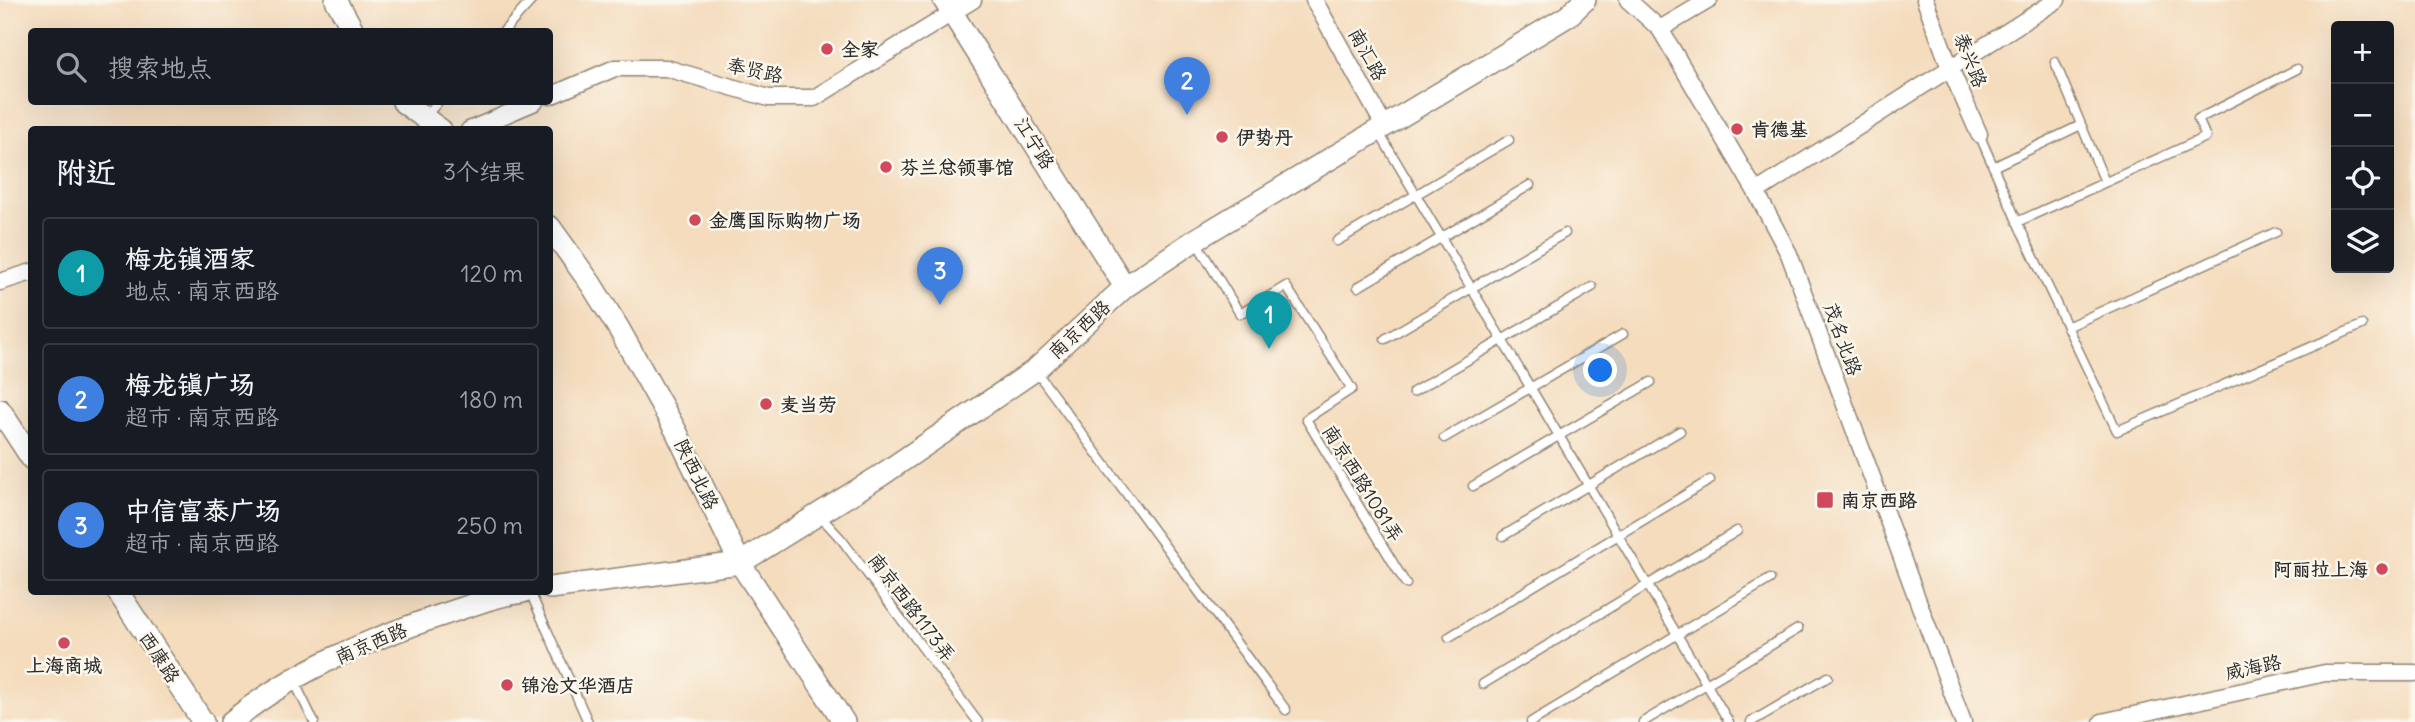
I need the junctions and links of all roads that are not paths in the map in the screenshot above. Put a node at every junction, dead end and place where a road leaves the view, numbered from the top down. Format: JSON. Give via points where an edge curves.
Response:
{"nodes":[{"id":1,"x":336,"y":0,"type":"edge"},
{"id":2,"x":532,"y":0,"type":"edge"},
{"id":3,"x":973,"y":0,"type":"edge"},
{"id":4,"x":1314,"y":0,"type":"edge"},
{"id":5,"x":1585,"y":0,"type":"edge"},
{"id":6,"x":1628,"y":0,"type":"edge"},
{"id":7,"x":1709,"y":0,"type":"edge"},
{"id":8,"x":1925,"y":0,"type":"edge"},
{"id":9,"x":2057,"y":0,"type":"edge"},
{"id":10,"x":948,"y":7,"type":"edge"},
{"id":11,"x":352,"y":28,"type":"edge"},
{"id":12,"x":507,"y":28,"type":"edge"},
{"id":13,"x":1660,"y":29,"type":"junction"},
{"id":14,"x":2055,"y":62,"type":"dead end"},
{"id":15,"x":1950,"y":68,"type":"junction"},
{"id":16,"x":2297,"y":69,"type":"dead end"},
{"id":17,"x":553,"y":95,"type":"edge"},
{"id":18,"x":410,"y":105,"type":"edge"},
{"id":19,"x":528,"y":105,"type":"edge"},
{"id":20,"x":435,"y":116,"type":"edge"},
{"id":21,"x":2081,"y":125,"type":"junction"},
{"id":22,"x":478,"y":126,"type":"edge"},
{"id":23,"x":1381,"y":129,"type":"junction"},
{"id":24,"x":1979,"y":134,"type":"joint"},
{"id":25,"x":1509,"y":140,"type":"dead end"},
{"id":26,"x":1993,"y":167,"type":"junction"},
{"id":27,"x":2105,"y":182,"type":"junction"},
{"id":28,"x":1530,"y":186,"type":"dead end"},
{"id":29,"x":1756,"y":192,"type":"junction"},
{"id":30,"x":1416,"y":195,"type":"junction"},
{"id":31,"x":2017,"y":222,"type":"junction"},
{"id":32,"x":553,"y":231,"type":"edge"},
{"id":33,"x":2276,"y":232,"type":"dead end"},
{"id":34,"x":1565,"y":233,"type":"dead end"},
{"id":35,"x":1441,"y":238,"type":"junction"},
{"id":36,"x":1195,"y":240,"type":"junction"},
{"id":37,"x":1337,"y":242,"type":"dead end"},
{"id":38,"x":28,"y":273,"type":"edge"},
{"id":39,"x":0,"y":282,"type":"edge"},
{"id":40,"x":1125,"y":287,"type":"junction"},
{"id":41,"x":1358,"y":287,"type":"dead end"},
{"id":42,"x":1592,"y":287,"type":"dead end"},
{"id":43,"x":1471,"y":289,"type":"junction"},
{"id":44,"x":2362,"y":325,"type":"dead end"},
{"id":45,"x":2067,"y":327,"type":"junction"},
{"id":46,"x":1623,"y":334,"type":"dead end"},
{"id":47,"x":1385,"y":339,"type":"dead end"},
{"id":48,"x":1502,"y":340,"type":"junction"},
{"id":49,"x":1035,"y":370,"type":"junction"},
{"id":50,"x":1651,"y":382,"type":"dead end"},
{"id":51,"x":1530,"y":388,"type":"junction"},
{"id":52,"x":1413,"y":392,"type":"dead end"},
{"id":53,"x":0,"y":410,"type":"edge"},
{"id":54,"x":1680,"y":431,"type":"dead end"},
{"id":55,"x":1559,"y":436,"type":"junction"},
{"id":56,"x":1444,"y":438,"type":"dead end"},
{"id":57,"x":28,"y":453,"type":"edge"},
{"id":58,"x":1710,"y":480,"type":"dead end"},
{"id":59,"x":1588,"y":485,"type":"junction"},
{"id":60,"x":1473,"y":486,"type":"dead end"},
{"id":61,"x":818,"y":514,"type":"junction"},
{"id":62,"x":1737,"y":531,"type":"dead end"},
{"id":63,"x":1618,"y":535,"type":"junction"},
{"id":64,"x":1503,"y":536,"type":"dead end"},
{"id":65,"x":740,"y":563,"type":"junction"},
{"id":66,"x":1770,"y":579,"type":"dead end"},
{"id":67,"x":1406,"y":583,"type":"dead end"},
{"id":68,"x":1647,"y":585,"type":"junction"},
{"id":69,"x":553,"y":588,"type":"edge"},
{"id":70,"x":120,"y":595,"type":"edge"},
{"id":71,"x":502,"y":595,"type":"edge"},
{"id":72,"x":531,"y":595,"type":"edge"},
{"id":73,"x":1798,"y":629,"type":"dead end"},
{"id":74,"x":1677,"y":634,"type":"junction"},
{"id":75,"x":1449,"y":637,"type":"dead end"},
{"id":76,"x":2415,"y":673,"type":"edge"},
{"id":77,"x":1828,"y":677,"type":"dead end"},
{"id":78,"x":293,"y":680,"type":"junction"},
{"id":79,"x":1483,"y":684,"type":"dead end"},
{"id":80,"x":1706,"y":684,"type":"junction"},
{"id":81,"x":1286,"y":710,"type":"dead end"},
{"id":82,"x":203,"y":722,"type":"edge"},
{"id":83,"x":231,"y":722,"type":"edge"},
{"id":84,"x":314,"y":722,"type":"edge"},
{"id":85,"x":588,"y":722,"type":"edge"},
{"id":86,"x":844,"y":722,"type":"edge"},
{"id":87,"x":978,"y":722,"type":"edge"},
{"id":88,"x":1531,"y":722,"type":"edge"},
{"id":89,"x":1643,"y":722,"type":"edge"},
{"id":90,"x":1729,"y":722,"type":"edge"},
{"id":91,"x":1751,"y":722,"type":"edge"},
{"id":92,"x":1964,"y":722,"type":"edge"},
{"id":93,"x":2102,"y":722,"type":"edge"}],
"edges":[{"from":1,"to":11,"type":"main road"},
{"from":2,"to":12,"type":"lane"},
{"from":3,"to":10,"type":"street","name":"奉贤路"},
{"from":4,"to":23,"type":"street","name":"南汇路"},
{"from":5,"to":23,"type":"main road","name":"南京西路","via":[[1568,16]]},
{"from":6,"to":13,"type":"street","name":"茂名北路"},
{"from":7,"to":13,"type":"street"},
{"from":8,"to":15,"type":"street","name":"泰兴路"},
{"from":9,"to":15,"type":"street"},
{"from":10,"to":17,"type":"street","name":"奉贤路","via":[[814,97],[769,98],[667,68],[615,68]]},
{"from":10,"to":40,"type":"main road","name":"江宁路"},
{"from":13,"to":29,"type":"street","name":"茂名北路"},
{"from":14,"to":21,"type":"lane"},
{"from":15,"to":24,"type":"street","name":"泰兴路"},
{"from":15,"to":29,"type":"street"},
{"from":16,"to":27,"type":"lane","via":[[2198,119],[2206,137]]},
{"from":18,"to":20,"type":"main road"},
{"from":19,"to":22,"type":"street"},
{"from":21,"to":26,"type":"lane"},
{"from":21,"to":27,"type":"lane"},
{"from":23,"to":30,"type":"lane"},
{"from":23,"to":36,"type":"main road","name":"南京西路"},
{"from":24,"to":26,"type":"lane"},
{"from":25,"to":30,"type":"lane"},
{"from":26,"to":31,"type":"lane"},
{"from":27,"to":31,"type":"lane"},
{"from":28,"to":35,"type":"lane"},
{"from":29,"to":92,"type":"street","name":"茂名北路","via":[[1789,254]]},
{"from":30,"to":35,"type":"lane"},
{"from":30,"to":37,"type":"lane"},
{"from":31,"to":45,"type":"lane"},
{"from":32,"to":65,"type":"main road","name":"陕西北路","via":[[619,329],[676,431]]},
{"from":33,"to":45,"type":"lane"},
{"from":34,"to":43,"type":"lane"},
{"from":35,"to":41,"type":"lane"},
{"from":35,"to":43,"type":"lane"},
{"from":36,"to":40,"type":"main road","name":"南京西路"},
{"from":36,"to":67,"type":"lane","name":"南京西路1081弄","via":[[1240,314],[1286,286],[1352,389],[1306,419]]},
{"from":38,"to":39,"type":"street"},
{"from":40,"to":49,"type":"main road","name":"南京西路"},
{"from":42,"to":48,"type":"lane"},
{"from":43,"to":47,"type":"lane"},
{"from":43,"to":48,"type":"lane"},
{"from":44,"to":45,"type":"lane","via":[[2117,431]]},
{"from":46,"to":51,"type":"lane"},
{"from":48,"to":51,"type":"lane"},
{"from":48,"to":52,"type":"lane"},
{"from":49,"to":61,"type":"main road","name":"南京西路"},
{"from":49,"to":81,"type":"lane"},
{"from":50,"to":55,"type":"lane"},
{"from":51,"to":55,"type":"lane"},
{"from":51,"to":56,"type":"lane"},
{"from":53,"to":57,"type":"main road"},
{"from":54,"to":59,"type":"lane"},
{"from":55,"to":59,"type":"lane"},
{"from":55,"to":60,"type":"lane"},
{"from":58,"to":63,"type":"lane"},
{"from":59,"to":63,"type":"lane"},
{"from":59,"to":64,"type":"lane"},
{"from":61,"to":65,"type":"main road","name":"南京西路"},
{"from":61,"to":87,"type":"lane","name":"南京西路1173弄"},
{"from":62,"to":68,"type":"lane"},
{"from":63,"to":68,"type":"lane"},
{"from":63,"to":75,"type":"lane"},
{"from":65,"to":69,"type":"main road","name":"南京西路"},
{"from":65,"to":86,"type":"main road","name":"陕西北路"},
{"from":66,"to":74,"type":"lane"},
{"from":68,"to":74,"type":"lane"},
{"from":68,"to":79,"type":"lane"},
{"from":70,"to":82,"type":"main road","name":"西康路"},
{"from":71,"to":78,"type":"main road","name":"南京西路","via":[[405,627]]},
{"from":72,"to":85,"type":"lane"},
{"from":73,"to":80,"type":"lane"},
{"from":74,"to":80,"type":"lane"},
{"from":74,"to":88,"type":"lane"},
{"from":76,"to":93,"type":"street","name":"威海路","via":[[2325,673]]},
{"from":77,"to":91,"type":"lane"},
{"from":78,"to":83,"type":"main road","name":"南京西路"},
{"from":78,"to":84,"type":"lane"},
{"from":80,"to":89,"type":"lane"},
{"from":80,"to":90,"type":"lane"}]}
